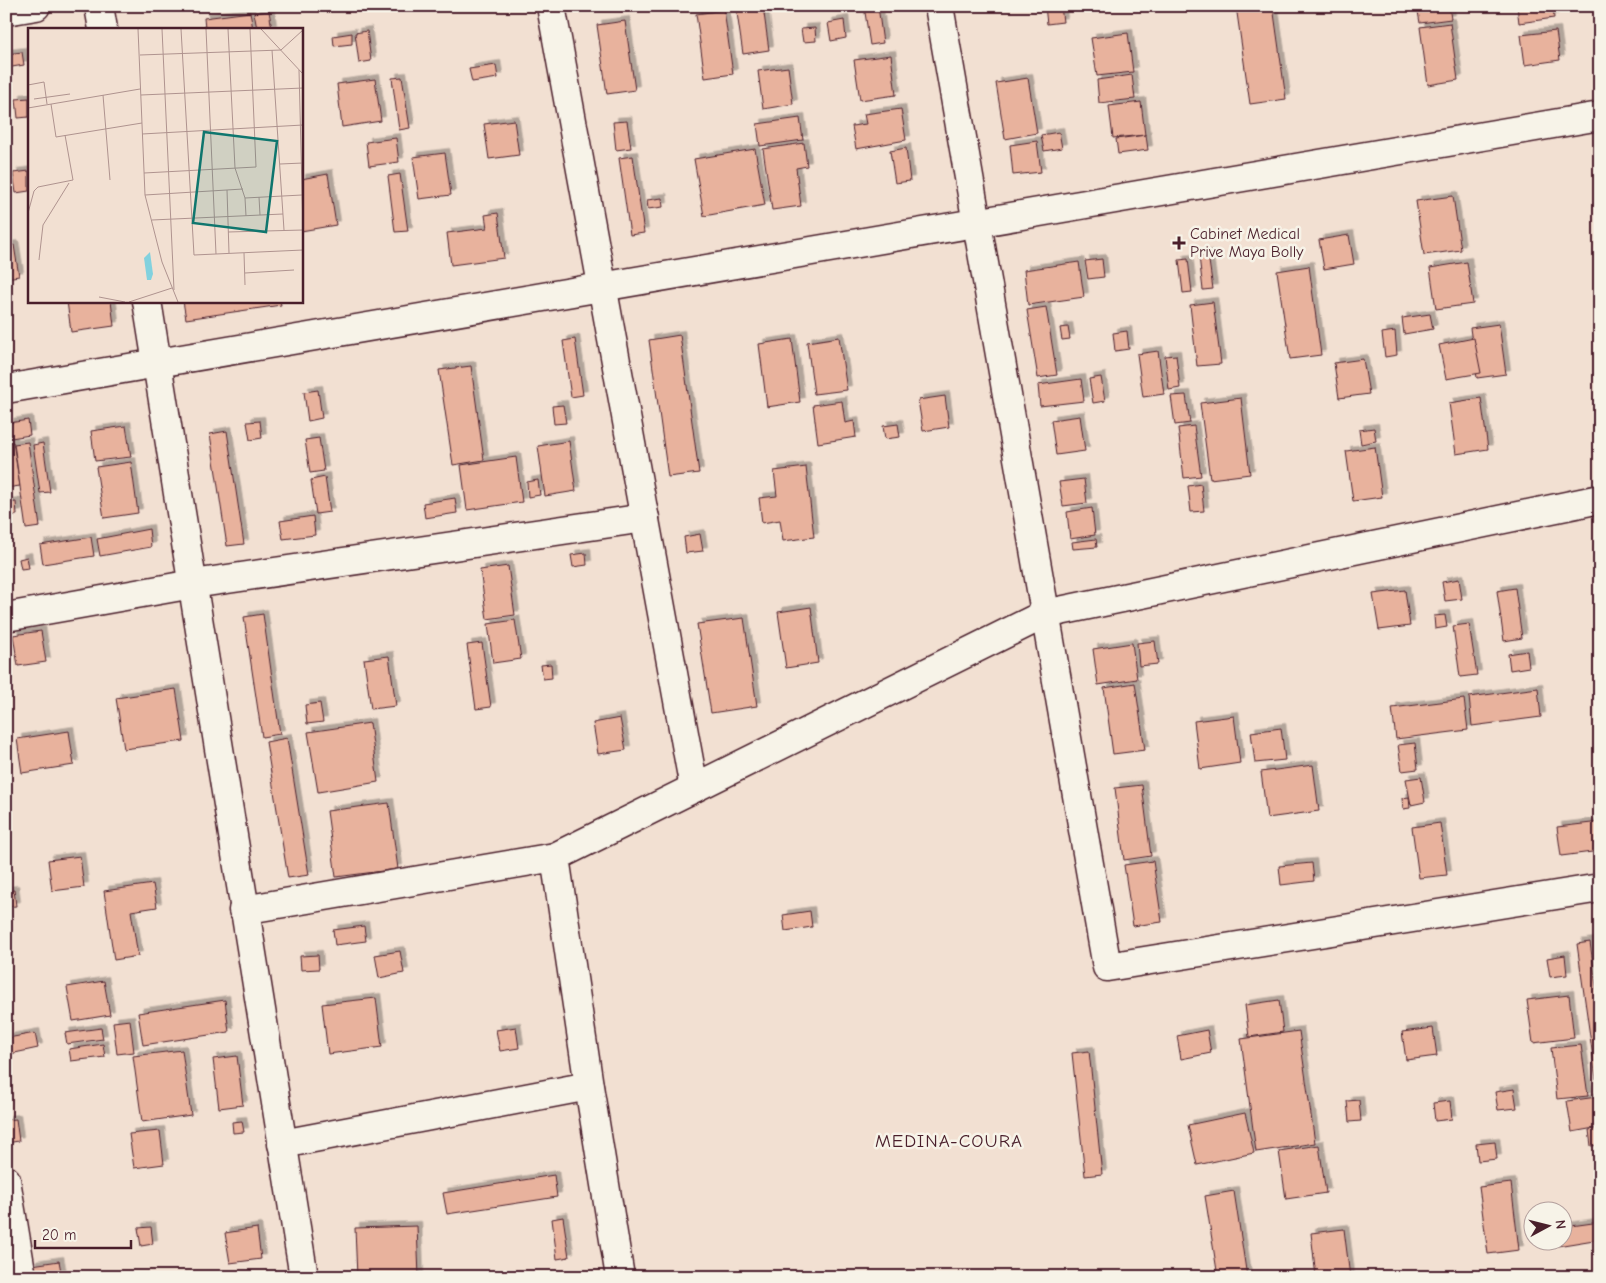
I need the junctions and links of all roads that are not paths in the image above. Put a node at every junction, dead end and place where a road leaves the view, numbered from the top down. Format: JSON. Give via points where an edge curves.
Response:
{"nodes":[{"id":1,"x":36,"y":6,"type":"edge"},
{"id":2,"x":99,"y":6,"type":"edge"},
{"id":3,"x":551,"y":6,"type":"edge"},
{"id":4,"x":940,"y":6,"type":"edge"},
{"id":5,"x":6,"y":11,"type":"edge"},
{"id":6,"x":103,"y":28,"type":"edge"},
{"id":7,"x":1600,"y":116,"type":"edge"},
{"id":8,"x":977,"y":223,"type":"junction"},
{"id":9,"x":602,"y":287,"type":"junction"},
{"id":10,"x":147,"y":302,"type":"edge"},
{"id":11,"x":157,"y":364,"type":"junction"},
{"id":12,"x":6,"y":389,"type":"edge"},
{"id":13,"x":1600,"y":499,"type":"edge"},
{"id":14,"x":644,"y":518,"type":"junction"},
{"id":15,"x":193,"y":584,"type":"junction"},
{"id":16,"x":1046,"y":614,"type":"junction"},
{"id":17,"x":6,"y":617,"type":"edge"},
{"id":18,"x":694,"y":788,"type":"junction"},
{"id":19,"x":555,"y":857,"type":"junction"},
{"id":20,"x":1600,"y":888,"type":"edge"},
{"id":21,"x":243,"y":910,"type":"junction"},
{"id":22,"x":589,"y":1086,"type":"junction"},
{"id":23,"x":282,"y":1144,"type":"junction"},
{"id":24,"x":6,"y":1180,"type":"edge"},
{"id":25,"x":22,"y":1277,"type":"edge"},
{"id":26,"x":304,"y":1277,"type":"edge"},
{"id":27,"x":620,"y":1277,"type":"edge"}],
"edges":[{"from":1,"to":5,"type":"street"},
{"from":2,"to":6,"type":"street"},
{"from":3,"to":9,"type":"street"},
{"from":4,"to":8,"type":"street"},
{"from":7,"to":8,"type":"street"},
{"from":8,"to":9,"type":"street"},
{"from":8,"to":16,"type":"street"},
{"from":9,"to":11,"type":"street"},
{"from":9,"to":14,"type":"street"},
{"from":10,"to":11,"type":"street"},
{"from":11,"to":12,"type":"street"},
{"from":11,"to":15,"type":"street"},
{"from":13,"to":16,"type":"street"},
{"from":14,"to":15,"type":"street"},
{"from":14,"to":18,"type":"street"},
{"from":15,"to":17,"type":"street"},
{"from":15,"to":21,"type":"street"},
{"from":16,"to":18,"type":"street"},
{"from":16,"to":20,"type":"street","via":[[1108,966]]},
{"from":18,"to":19,"type":"street"},
{"from":19,"to":21,"type":"street"},
{"from":19,"to":22,"type":"street"},
{"from":21,"to":23,"type":"street"},
{"from":22,"to":23,"type":"street"},
{"from":22,"to":27,"type":"street"},
{"from":23,"to":26,"type":"street"},
{"from":24,"to":25,"type":"street"}]}
